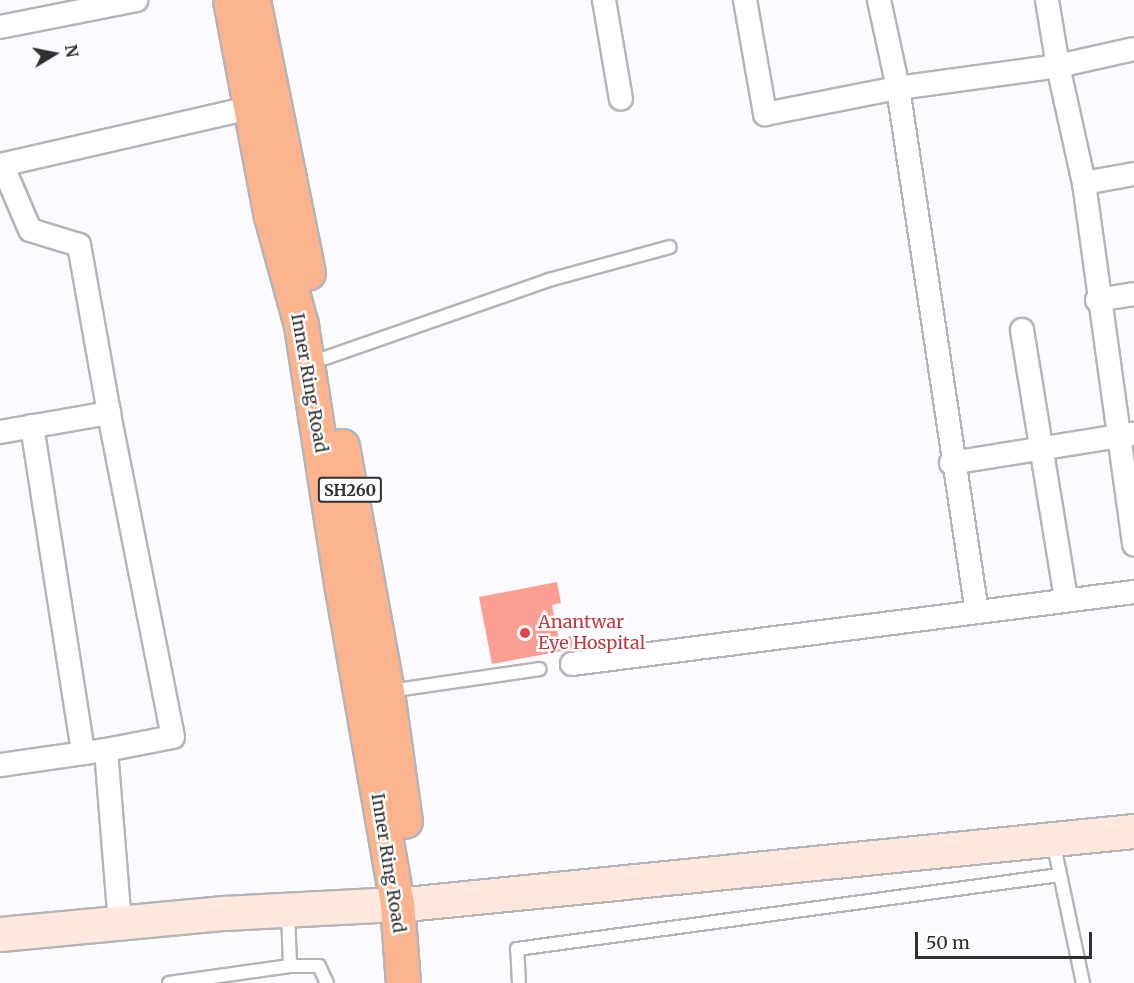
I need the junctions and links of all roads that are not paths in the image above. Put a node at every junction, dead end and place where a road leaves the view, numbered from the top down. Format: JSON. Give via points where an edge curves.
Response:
{"nodes":[{"id":1,"x":136,"y":0,"type":"edge"},
{"id":2,"x":230,"y":0,"type":"edge"},
{"id":3,"x":253,"y":0,"type":"edge"},
{"id":4,"x":604,"y":0,"type":"edge"},
{"id":5,"x":745,"y":0,"type":"edge"},
{"id":6,"x":879,"y":0,"type":"edge"},
{"id":7,"x":1047,"y":0,"type":"edge"},
{"id":8,"x":0,"y":27,"type":"edge"},
{"id":9,"x":1134,"y":49,"type":"edge"},
{"id":10,"x":1058,"y":66,"type":"junction"},
{"id":11,"x":898,"y":88,"type":"junction"},
{"id":12,"x":621,"y":99,"type":"dead end"},
{"id":13,"x":250,"y":108,"type":"junction"},
{"id":14,"x":3,"y":166,"type":"edge"},
{"id":15,"x":1134,"y":174,"type":"edge"},
{"id":16,"x":1084,"y":183,"type":"junction"},
{"id":17,"x":670,"y":247,"type":"dead end"},
{"id":18,"x":1134,"y":294,"type":"edge"},
{"id":19,"x":1097,"y":300,"type":"junction"},
{"id":20,"x":1022,"y":330,"type":"dead end"},
{"id":21,"x":325,"y":358,"type":"junction"},
{"id":22,"x":109,"y":412,"type":"junction"},
{"id":23,"x":32,"y":426,"type":"junction"},
{"id":24,"x":0,"y":432,"type":"edge"},
{"id":25,"x":1126,"y":435,"type":"edge"},
{"id":26,"x":1040,"y":448,"type":"junction"},
{"id":27,"x":951,"y":463,"type":"junction"},
{"id":28,"x":1132,"y":517,"type":"edge"},
{"id":29,"x":1134,"y":545,"type":"edge"},
{"id":30,"x":1134,"y":591,"type":"edge"},
{"id":31,"x":1066,"y":600,"type":"junction"},
{"id":32,"x":976,"y":612,"type":"junction"},
{"id":33,"x":572,"y":664,"type":"dead end"},
{"id":34,"x":539,"y":669,"type":"dead end"},
{"id":35,"x":387,"y":692,"type":"junction"},
{"id":36,"x":106,"y":750,"type":"junction"},
{"id":37,"x":83,"y":753,"type":"junction"},
{"id":38,"x":0,"y":765,"type":"edge"},
{"id":39,"x":1134,"y":831,"type":"edge"},
{"id":40,"x":1053,"y":841,"type":"junction"},
{"id":41,"x":1059,"y":875,"type":"junction"},
{"id":42,"x":407,"y":904,"type":"junction"},
{"id":43,"x":288,"y":910,"type":"junction"},
{"id":44,"x":120,"y":923,"type":"junction"},
{"id":45,"x":0,"y":934,"type":"edge"},
{"id":46,"x":290,"y":966,"type":"junction"},
{"id":47,"x":169,"y":983,"type":"edge"},
{"id":48,"x":327,"y":983,"type":"edge"},
{"id":49,"x":403,"y":983,"type":"edge"},
{"id":50,"x":418,"y":983,"type":"edge"},
{"id":51,"x":519,"y":983,"type":"edge"},
{"id":52,"x":1083,"y":983,"type":"edge"}],
"edges":[{"from":1,"to":8,"type":"street"},
{"from":2,"to":13,"type":"highway","name":"Inner Ring Road"},
{"from":3,"to":21,"type":"highway","name":"Inner Ring Road","number":"SH260"},
{"from":4,"to":12,"type":"street"},
{"from":5,"to":11,"type":"street","via":[[765,114]]},
{"from":6,"to":11,"type":"street"},
{"from":7,"to":10,"type":"street"},
{"from":9,"to":10,"type":"street"},
{"from":10,"to":11,"type":"street"},
{"from":10,"to":16,"type":"street"},
{"from":11,"to":27,"type":"street"},
{"from":13,"to":14,"type":"street"},
{"from":13,"to":42,"type":"highway","name":"Inner Ring Road","via":[[272,216],[302,325],[342,594]]},
{"from":14,"to":22,"type":"street","via":[[30,230],[80,245]]},
{"from":15,"to":16,"type":"street"},
{"from":16,"to":19,"type":"street"},
{"from":17,"to":21,"type":"lane","via":[[549,280]]},
{"from":18,"to":19,"type":"street"},
{"from":19,"to":25,"type":"street"},
{"from":20,"to":26,"type":"street"},
{"from":21,"to":35,"type":"highway","name":"Inner Ring Road","number":"SH260"},
{"from":22,"to":23,"type":"street"},
{"from":22,"to":36,"type":"street","via":[[173,737]]},
{"from":23,"to":24,"type":"street"},
{"from":23,"to":37,"type":"street"},
{"from":25,"to":26,"type":"street"},
{"from":25,"to":28,"type":"street"},
{"from":26,"to":27,"type":"street"},
{"from":26,"to":31,"type":"street"},
{"from":27,"to":32,"type":"street"},
{"from":28,"to":29,"type":"street"},
{"from":30,"to":31,"type":"street"},
{"from":31,"to":32,"type":"street"},
{"from":32,"to":33,"type":"street"},
{"from":34,"to":35,"type":"lane"},
{"from":35,"to":42,"type":"highway","name":"Inner Ring Road","number":"SH260"},
{"from":36,"to":37,"type":"street"},
{"from":36,"to":44,"type":"street"},
{"from":37,"to":38,"type":"street"},
{"from":39,"to":40,"type":"street"},
{"from":40,"to":41,"type":"lane"},
{"from":40,"to":42,"type":"street"},
{"from":41,"to":51,"type":"lane","via":[[517,949]]},
{"from":41,"to":52,"type":"lane"},
{"from":42,"to":43,"type":"street"},
{"from":42,"to":49,"type":"highway","name":"Inner Ring Road"},
{"from":42,"to":50,"type":"highway","name":"Inner Ring Road","number":"SH260"},
{"from":43,"to":44,"type":"street"},
{"from":43,"to":46,"type":"lane"},
{"from":44,"to":45,"type":"street"},
{"from":46,"to":47,"type":"lane"},
{"from":46,"to":48,"type":"lane","via":[[319,966]]}]}
